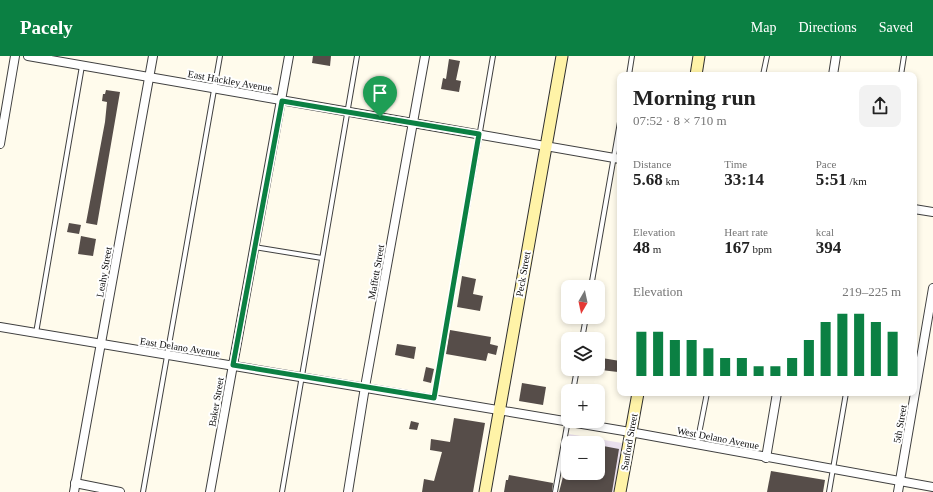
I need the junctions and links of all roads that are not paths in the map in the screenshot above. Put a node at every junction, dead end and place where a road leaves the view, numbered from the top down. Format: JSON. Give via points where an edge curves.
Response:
{"nodes":[{"id":1,"x":15,"y":56,"type":"edge"},
{"id":2,"x":28,"y":56,"type":"edge"},
{"id":3,"x":152,"y":56,"type":"edge"},
{"id":4,"x":220,"y":56,"type":"edge"},
{"id":5,"x":290,"y":56,"type":"edge"},
{"id":6,"x":357,"y":56,"type":"edge"},
{"id":7,"x":425,"y":56,"type":"edge"},
{"id":8,"x":493,"y":56,"type":"edge"},
{"id":9,"x":562,"y":56,"type":"edge"},
{"id":10,"x":632,"y":56,"type":"edge"},
{"id":11,"x":699,"y":56,"type":"edge"},
{"id":12,"x":767,"y":56,"type":"edge"},
{"id":13,"x":836,"y":56,"type":"edge"},
{"id":14,"x":904,"y":56,"type":"edge"},
{"id":15,"x":82,"y":66,"type":"junction"},
{"id":16,"x":629,"y":72,"type":"edge"},
{"id":17,"x":696,"y":72,"type":"edge"},
{"id":18,"x":764,"y":72,"type":"edge"},
{"id":19,"x":833,"y":72,"type":"edge"},
{"id":20,"x":901,"y":72,"type":"edge"},
{"id":21,"x":149,"y":78,"type":"junction"},
{"id":22,"x":214,"y":89,"type":"junction"},
{"id":23,"x":282,"y":101,"type":"junction"},
{"id":24,"x":347,"y":112,"type":"junction"},
{"id":25,"x":414,"y":123,"type":"junction"},
{"id":26,"x":479,"y":134,"type":"junction"},
{"id":27,"x":0,"y":144,"type":"edge"},
{"id":28,"x":546,"y":146,"type":"junction"},
{"id":29,"x":617,"y":158,"type":"edge"},
{"id":30,"x":917,"y":209,"type":"edge"},
{"id":31,"x":933,"y":212,"type":"edge"},
{"id":32,"x":254,"y":247,"type":"junction"},
{"id":33,"x":322,"y":258,"type":"junction"},
{"id":34,"x":592,"y":280,"type":"edge"},
{"id":35,"x":933,"y":288,"type":"edge"},
{"id":36,"x":0,"y":327,"type":"edge"},
{"id":37,"x":36,"y":333,"type":"junction"},
{"id":38,"x":101,"y":344,"type":"junction"},
{"id":39,"x":167,"y":355,"type":"junction"},
{"id":40,"x":233,"y":365,"type":"junction"},
{"id":41,"x":302,"y":377,"type":"junction"},
{"id":42,"x":917,"y":382,"type":"edge"},
{"id":43,"x":365,"y":387,"type":"junction"},
{"id":44,"x":637,"y":396,"type":"edge"},
{"id":45,"x":706,"y":396,"type":"edge"},
{"id":46,"x":776,"y":396,"type":"edge"},
{"id":47,"x":845,"y":396,"type":"edge"},
{"id":48,"x":915,"y":396,"type":"edge"},
{"id":49,"x":434,"y":398,"type":"junction"},
{"id":50,"x":499,"y":410,"type":"junction"},
{"id":51,"x":561,"y":420,"type":"edge"},
{"id":52,"x":567,"y":428,"type":"edge"},
{"id":53,"x":605,"y":428,"type":"edge"},
{"id":54,"x":630,"y":432,"type":"junction"},
{"id":55,"x":697,"y":444,"type":"junction"},
{"id":56,"x":766,"y":458,"type":"junction"},
{"id":57,"x":833,"y":470,"type":"junction"},
{"id":58,"x":900,"y":482,"type":"junction"},
{"id":59,"x":933,"y":487,"type":"edge"},
{"id":60,"x":74,"y":488,"type":"edge"},
{"id":61,"x":120,"y":492,"type":"edge"},
{"id":62,"x":143,"y":492,"type":"edge"},
{"id":63,"x":210,"y":492,"type":"edge"},
{"id":64,"x":282,"y":492,"type":"edge"},
{"id":65,"x":348,"y":492,"type":"edge"},
{"id":66,"x":485,"y":492,"type":"edge"},
{"id":67,"x":555,"y":492,"type":"edge"},
{"id":68,"x":620,"y":492,"type":"edge"},
{"id":69,"x":829,"y":492,"type":"edge"},
{"id":70,"x":898,"y":492,"type":"edge"}],
"edges":[{"from":1,"to":27,"type":"street"},
{"from":2,"to":15,"type":"street","name":"East Hackley Avenue"},
{"from":3,"to":21,"type":"street","name":"Leahy Street"},
{"from":4,"to":22,"type":"lane"},
{"from":5,"to":23,"type":"street","name":"Baker Street"},
{"from":6,"to":24,"type":"lane"},
{"from":7,"to":25,"type":"street","name":"Maffett Street"},
{"from":8,"to":26,"type":"lane"},
{"from":9,"to":28,"type":"street","name":"Peck Street"},
{"from":10,"to":16,"type":"lane"},
{"from":11,"to":17,"type":"street"},
{"from":12,"to":18,"type":"lane"},
{"from":13,"to":19,"type":"street"},
{"from":14,"to":20,"type":"lane"},
{"from":15,"to":21,"type":"street","name":"East Hackley Avenue"},
{"from":15,"to":37,"type":"lane"},
{"from":21,"to":22,"type":"street","name":"East Hackley Avenue"},
{"from":21,"to":38,"type":"street","name":"Leahy Street"},
{"from":22,"to":23,"type":"street","name":"East Hackley Avenue"},
{"from":22,"to":39,"type":"lane"},
{"from":23,"to":24,"type":"street","name":"East Hackley Avenue"},
{"from":23,"to":32,"type":"street","name":"Baker Street"},
{"from":24,"to":25,"type":"street","name":"East Hackley Avenue"},
{"from":24,"to":33,"type":"lane"},
{"from":25,"to":26,"type":"street","name":"East Hackley Avenue"},
{"from":25,"to":43,"type":"street","name":"Maffett Street"},
{"from":26,"to":28,"type":"street","name":"East Hackley Avenue"},
{"from":26,"to":49,"type":"lane"},
{"from":28,"to":29,"type":"street","name":"East Hackley Avenue"},
{"from":28,"to":50,"type":"street","name":"Peck Street"},
{"from":29,"to":34,"type":"lane"},
{"from":30,"to":31,"type":"street"},
{"from":32,"to":33,"type":"lane"},
{"from":32,"to":40,"type":"street","name":"Baker Street"},
{"from":33,"to":41,"type":"lane"},
{"from":35,"to":42,"type":"street","name":"5th Street"},
{"from":36,"to":37,"type":"street","name":"East Delano Avenue"},
{"from":37,"to":38,"type":"street","name":"East Delano Avenue"},
{"from":38,"to":39,"type":"street","name":"East Delano Avenue"},
{"from":38,"to":60,"type":"street","name":"Leahy Street"},
{"from":39,"to":40,"type":"street","name":"East Delano Avenue"},
{"from":39,"to":62,"type":"lane"},
{"from":40,"to":41,"type":"street","name":"East Delano Avenue"},
{"from":40,"to":63,"type":"street","name":"Baker Street"},
{"from":41,"to":43,"type":"street","name":"East Delano Avenue"},
{"from":41,"to":64,"type":"lane"},
{"from":43,"to":49,"type":"street","name":"East Delano Avenue"},
{"from":43,"to":65,"type":"street","name":"Maffett Street"},
{"from":44,"to":54,"type":"street","name":"Sanford Street"},
{"from":45,"to":55,"type":"lane"},
{"from":46,"to":56,"type":"street"},
{"from":47,"to":57,"type":"lane"},
{"from":48,"to":58,"type":"street","name":"5th Street"},
{"from":49,"to":50,"type":"street","name":"East Delano Avenue"},
{"from":50,"to":51,"type":"street","name":"West Delano Avenue"},
{"from":50,"to":66,"type":"street","name":"Peck Street"},
{"from":52,"to":67,"type":"lane"},
{"from":53,"to":54,"type":"street","name":"West Delano Avenue"},
{"from":54,"to":55,"type":"street","name":"West Delano Avenue"},
{"from":54,"to":68,"type":"street","name":"Sanford Street"},
{"from":55,"to":56,"type":"street","name":"West Delano Avenue"},
{"from":56,"to":57,"type":"street","name":"West Delano Avenue"},
{"from":57,"to":58,"type":"street","name":"West Delano Avenue"},
{"from":57,"to":69,"type":"lane"},
{"from":58,"to":59,"type":"street","name":"West Delano Avenue"},
{"from":58,"to":70,"type":"street","name":"5th Street"},
{"from":60,"to":61,"type":"street"}]}
